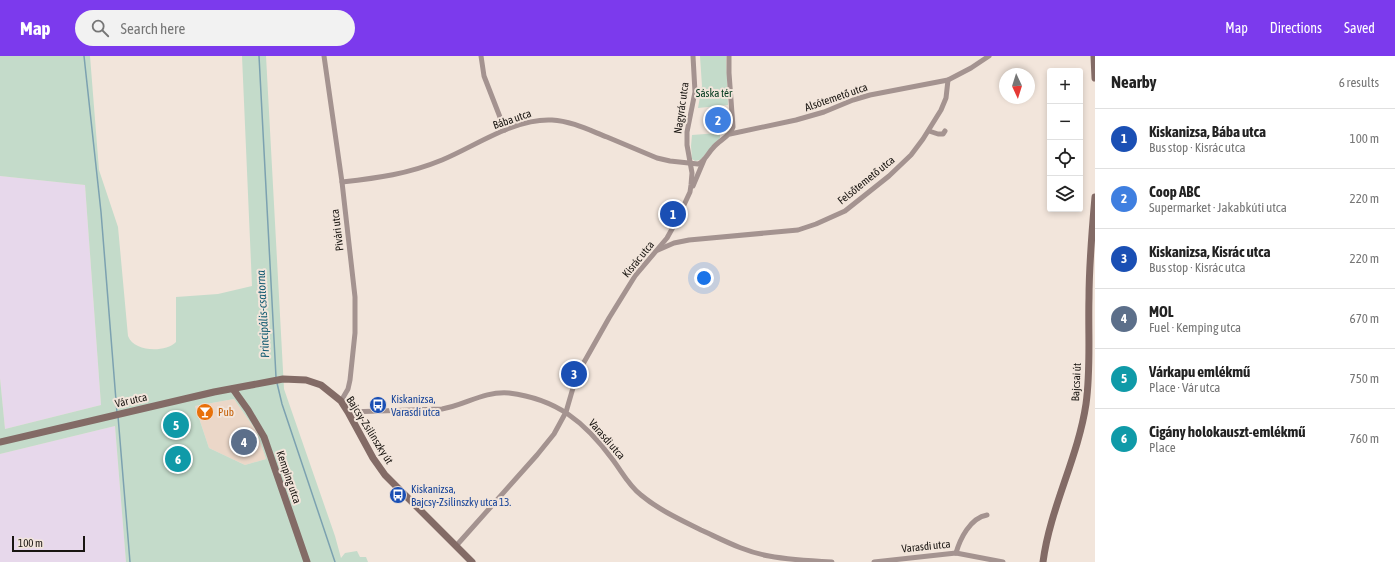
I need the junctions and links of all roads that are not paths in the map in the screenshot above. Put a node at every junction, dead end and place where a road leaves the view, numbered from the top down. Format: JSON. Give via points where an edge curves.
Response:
{"nodes":[{"id":1,"x":324,"y":56,"type":"edge"},
{"id":2,"x":481,"y":56,"type":"edge"},
{"id":3,"x":693,"y":56,"type":"edge"},
{"id":4,"x":729,"y":56,"type":"edge"},
{"id":5,"x":989,"y":56,"type":"edge"},
{"id":6,"x":1094,"y":56,"type":"edge"},
{"id":7,"x":1095,"y":78,"type":"edge"},
{"id":8,"x":948,"y":80,"type":"junction"},
{"id":9,"x":505,"y":130,"type":"junction"},
{"id":10,"x":929,"y":131,"type":"junction"},
{"id":11,"x":945,"y":131,"type":"dead end"},
{"id":12,"x":730,"y":134,"type":"junction"},
{"id":13,"x":704,"y":159,"type":"junction"},
{"id":14,"x":689,"y":163,"type":"junction"},
{"id":15,"x":342,"y":182,"type":"junction"},
{"id":16,"x":690,"y":192,"type":"junction"},
{"id":17,"x":1095,"y":198,"type":"edge"},
{"id":18,"x":656,"y":252,"type":"junction"},
{"id":19,"x":267,"y":382,"type":"joint"},
{"id":20,"x":233,"y":389,"type":"junction"},
{"id":21,"x":341,"y":401,"type":"junction"},
{"id":22,"x":348,"y":412,"type":"junction"},
{"id":23,"x":566,"y":412,"type":"junction"},
{"id":24,"x":0,"y":442,"type":"edge"},
{"id":25,"x":986,"y":515,"type":"dead end"},
{"id":26,"x":456,"y":546,"type":"junction"},
{"id":27,"x":956,"y":553,"type":"junction"},
{"id":28,"x":886,"y":561,"type":"edge"},
{"id":29,"x":307,"y":562,"type":"edge"},
{"id":30,"x":472,"y":562,"type":"edge"},
{"id":31,"x":832,"y":562,"type":"edge"},
{"id":32,"x":874,"y":562,"type":"edge"},
{"id":33,"x":1003,"y":562,"type":"edge"},
{"id":34,"x":1043,"y":562,"type":"edge"}],
"edges":[{"from":1,"to":15,"type":"street","name":"Pivári utca"},
{"from":2,"to":9,"type":"street","via":[[484,76]]},
{"from":3,"to":14,"type":"street","name":"Nagyrác utca","via":[[696,85],[687,132]]},
{"from":4,"to":12,"type":"street","via":[[734,124]]},
{"from":5,"to":8,"type":"street","name":"Alsótemető utca"},
{"from":6,"to":7,"type":"main road"},
{"from":8,"to":10,"type":"street","name":"Felsőtemető utca","via":[[944,104]]},
{"from":8,"to":12,"type":"street","name":"Alsótemető utca","via":[[870,95],[796,120]]},
{"from":9,"to":14,"type":"street","name":"Bába utca","via":[[538,121],[566,122],[657,158]]},
{"from":9,"to":15,"type":"street","name":"Bába utca","via":[[442,160],[407,172]]},
{"from":10,"to":11,"type":"street","via":[[940,135]]},
{"from":10,"to":18,"type":"street","name":"Felsőtemető utca","via":[[911,155],[889,176],[856,204],[830,218],[798,230],[689,240],[674,243]]},
{"from":12,"to":13,"type":"street","via":[[716,144]]},
{"from":13,"to":14,"type":"street","via":[[698,164]]},
{"from":13,"to":16,"type":"street"},
{"from":14,"to":16,"type":"street","name":"Kisrác utca","via":[[692,177]]},
{"from":15,"to":21,"type":"street","name":"Pivári utca","via":[[356,320],[350,380]]},
{"from":16,"to":18,"type":"street","name":"Kisrác utca","via":[[671,231]]},
{"from":17,"to":34,"type":"main road","name":"Bajcsai út","via":[[1086,404],[1052,521]]},
{"from":18,"to":23,"type":"street","name":"Kisrác utca","via":[[635,276],[586,358],[575,381]]},
{"from":19,"to":20,"type":"main road","name":"Vár utca"},
{"from":19,"to":21,"type":"main road","name":"Bajcsy-Zsilinszky út","via":[[302,379],[316,383]]},
{"from":20,"to":24,"type":"main road","name":"Vár utca"},
{"from":20,"to":29,"type":"main road","name":"Kemping utca","via":[[264,437]]},
{"from":21,"to":22,"type":"main road","name":"Bajcsy-Zsilinszky út"},
{"from":22,"to":23,"type":"street","name":"Varasdi utca","via":[[442,410],[480,396],[500,393],[530,398]]},
{"from":22,"to":26,"type":"main road","name":"Bajcsy-Zsilinszky út","via":[[379,467]]},
{"from":23,"to":26,"type":"street","name":"Kisrác utca","via":[[558,428],[538,455]]},
{"from":23,"to":31,"type":"street","name":"Varasdi utca","via":[[598,441],[638,493],[663,510],[726,542],[755,553],[778,558]]},
{"from":25,"to":27,"type":"street","via":[[979,517],[964,535]]},
{"from":26,"to":30,"type":"main road","name":"Bajcsy-Zsilinszky út"},
{"from":27,"to":28,"type":"street","name":"Varasdi utca"},
{"from":27,"to":33,"type":"street","name":"Varasdi utca"},
{"from":28,"to":32,"type":"street","name":"Varasdi utca"}]}
